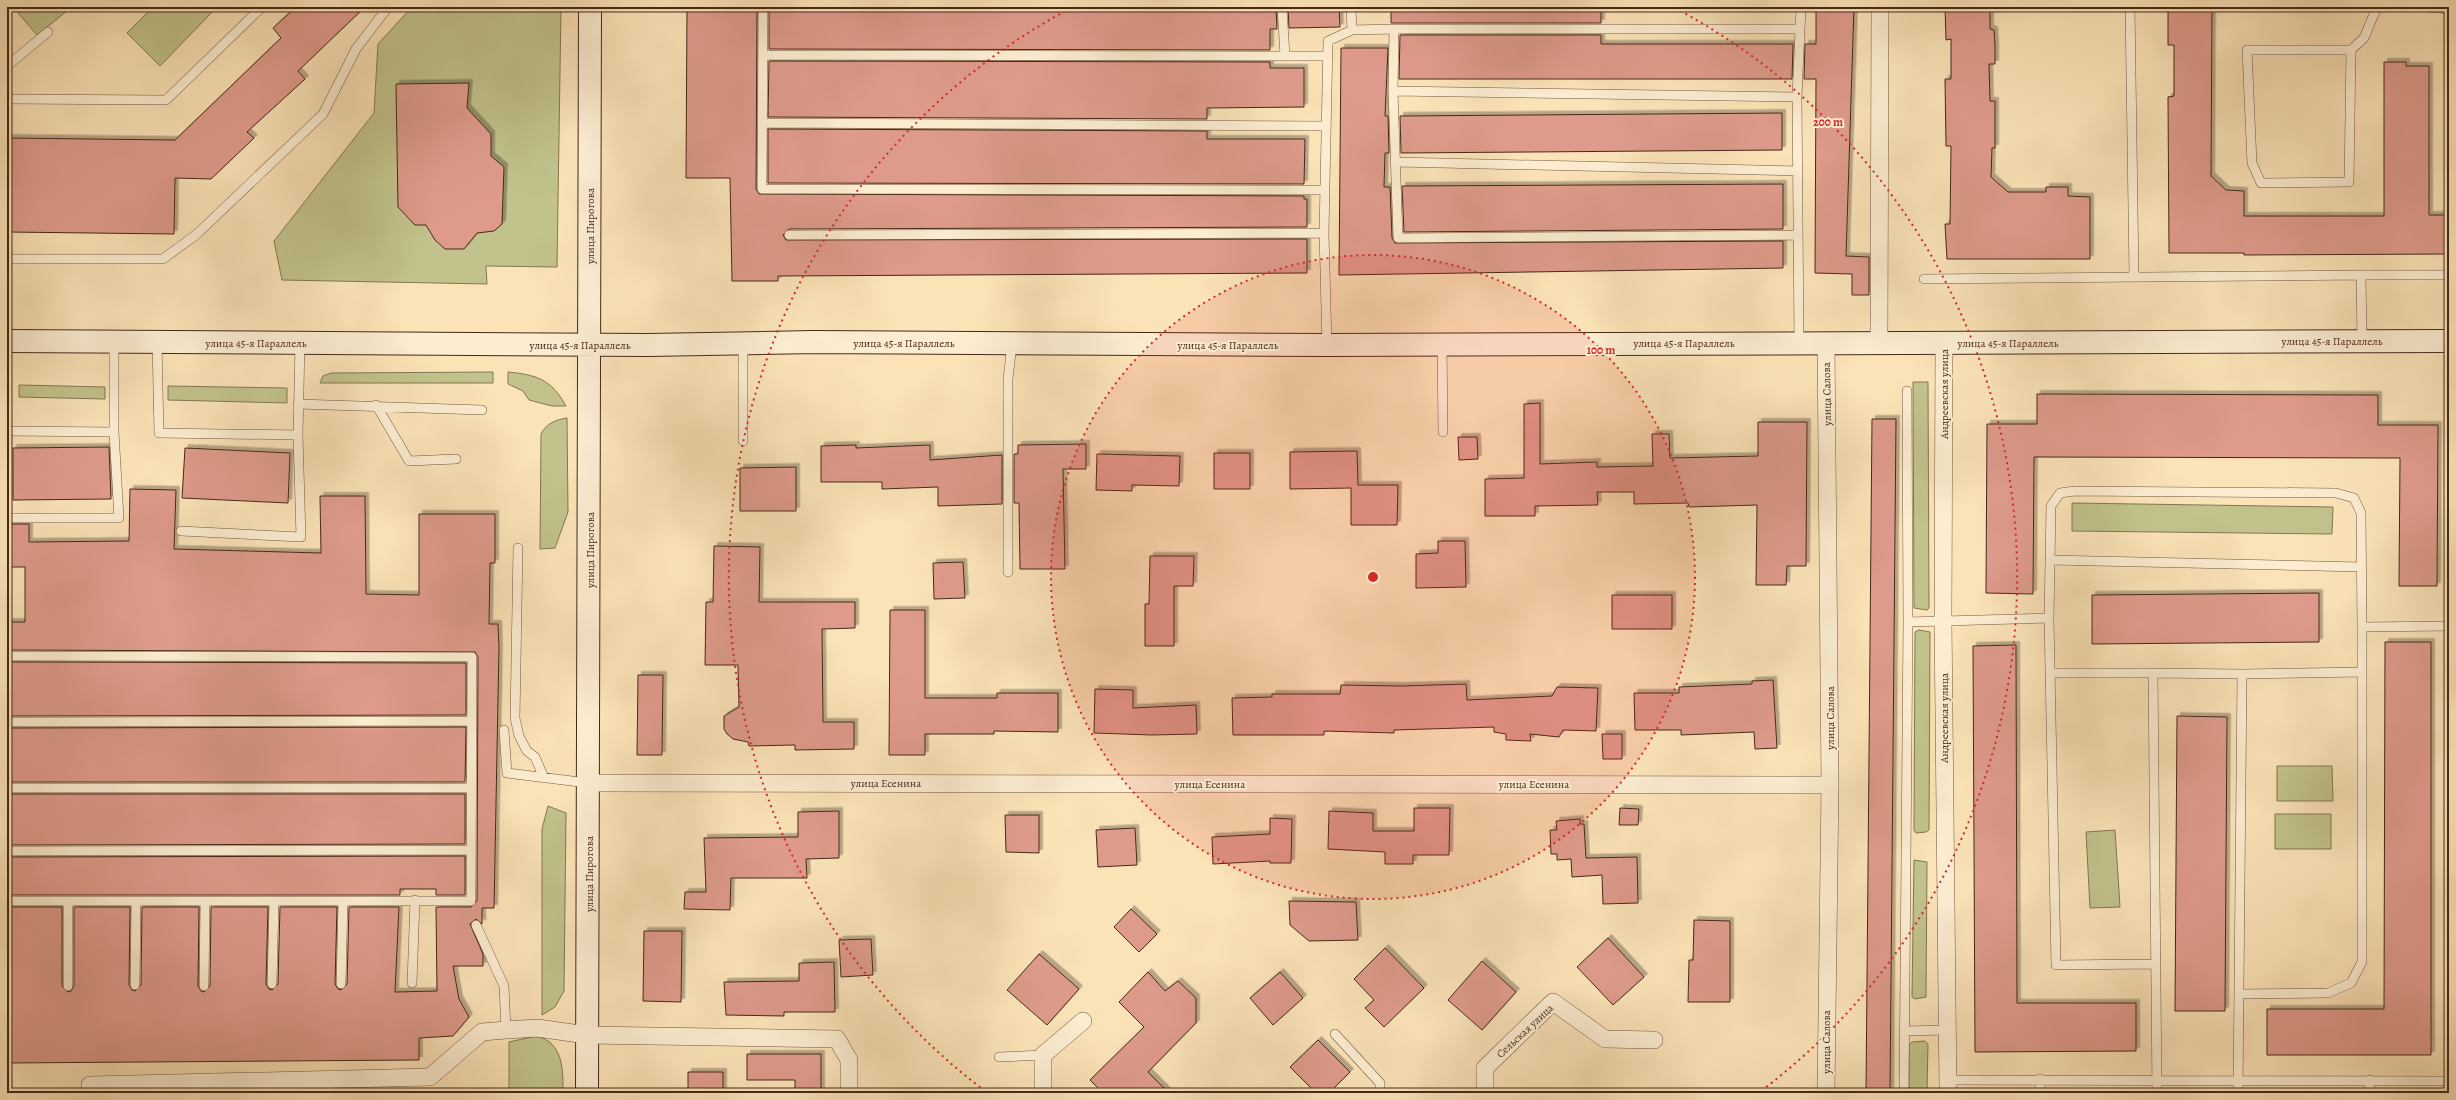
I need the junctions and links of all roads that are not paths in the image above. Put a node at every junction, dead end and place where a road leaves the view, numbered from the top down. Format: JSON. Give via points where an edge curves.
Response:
{"nodes":[{"id":1,"x":262,"y":7,"type":"edge"},
{"id":2,"x":388,"y":7,"type":"edge"},
{"id":3,"x":590,"y":7,"type":"edge"},
{"id":4,"x":763,"y":7,"type":"edge"},
{"id":5,"x":1282,"y":7,"type":"edge"},
{"id":6,"x":1351,"y":7,"type":"edge"},
{"id":7,"x":1802,"y":7,"type":"edge"},
{"id":8,"x":1880,"y":7,"type":"edge"},
{"id":9,"x":2130,"y":7,"type":"edge"},
{"id":10,"x":2377,"y":7,"type":"edge"},
{"id":11,"x":2427,"y":7,"type":"edge"},
{"id":12,"x":2449,"y":9,"type":"edge"},
{"id":13,"x":1394,"y":29,"type":"junction"},
{"id":14,"x":1800,"y":29,"type":"junction"},
{"id":15,"x":1352,"y":30,"type":"junction"},
{"id":16,"x":48,"y":32,"type":"dead end"},
{"id":17,"x":2351,"y":50,"type":"junction"},
{"id":18,"x":764,"y":55,"type":"junction"},
{"id":19,"x":1285,"y":56,"type":"junction"},
{"id":20,"x":1326,"y":56,"type":"junction"},
{"id":21,"x":7,"y":66,"type":"edge"},
{"id":22,"x":1393,"y":91,"type":"junction"},
{"id":23,"x":1797,"y":97,"type":"junction"},
{"id":24,"x":7,"y":99,"type":"edge"},
{"id":25,"x":764,"y":123,"type":"junction"},
{"id":26,"x":1325,"y":126,"type":"junction"},
{"id":27,"x":1397,"y":162,"type":"junction"},
{"id":28,"x":1798,"y":171,"type":"junction"},
{"id":29,"x":1325,"y":190,"type":"junction"},
{"id":30,"x":1324,"y":233,"type":"junction"},
{"id":31,"x":789,"y":235,"type":"dead end"},
{"id":32,"x":1798,"y":235,"type":"junction"},
{"id":33,"x":7,"y":259,"type":"edge"},
{"id":34,"x":2362,"y":275,"type":"junction"},
{"id":35,"x":2449,"y":275,"type":"edge"},
{"id":36,"x":2134,"y":277,"type":"junction"},
{"id":37,"x":1924,"y":279,"type":"dead end"},
{"id":38,"x":7,"y":335,"type":"edge"},
{"id":39,"x":2362,"y":341,"type":"junction"},
{"id":40,"x":2449,"y":341,"type":"edge"},
{"id":41,"x":114,"y":342,"type":"junction"},
{"id":42,"x":1799,"y":342,"type":"junction"},
{"id":43,"x":157,"y":343,"type":"junction"},
{"id":44,"x":300,"y":343,"type":"junction"},
{"id":45,"x":1442,"y":343,"type":"junction"},
{"id":46,"x":1826,"y":343,"type":"junction"},
{"id":47,"x":1879,"y":343,"type":"junction"},
{"id":48,"x":1944,"y":343,"type":"junction"},
{"id":49,"x":1012,"y":344,"type":"junction"},
{"id":50,"x":589,"y":345,"type":"junction"},
{"id":51,"x":743,"y":345,"type":"junction"},
{"id":52,"x":1327,"y":345,"type":"junction"},
{"id":53,"x":1907,"y":391,"type":"dead end"},
{"id":54,"x":298,"y":404,"type":"junction"},
{"id":55,"x":376,"y":405,"type":"junction"},
{"id":56,"x":482,"y":410,"type":"dead end"},
{"id":57,"x":7,"y":419,"type":"edge"},
{"id":58,"x":7,"y":431,"type":"edge"},
{"id":59,"x":114,"y":432,"type":"junction"},
{"id":60,"x":1443,"y":432,"type":"dead end"},
{"id":61,"x":298,"y":435,"type":"junction"},
{"id":62,"x":743,"y":441,"type":"dead end"},
{"id":63,"x":456,"y":459,"type":"dead end"},
{"id":64,"x":7,"y":518,"type":"edge"},
{"id":65,"x":181,"y":531,"type":"dead end"},
{"id":66,"x":518,"y":548,"type":"dead end"},
{"id":67,"x":2050,"y":560,"type":"junction"},
{"id":68,"x":2361,"y":566,"type":"junction"},
{"id":69,"x":1008,"y":572,"type":"dead end"},
{"id":70,"x":2049,"y":618,"type":"junction"},
{"id":71,"x":1943,"y":621,"type":"junction"},
{"id":72,"x":1908,"y":622,"type":"junction"},
{"id":73,"x":2449,"y":626,"type":"edge"},
{"id":74,"x":2362,"y":627,"type":"junction"},
{"id":75,"x":7,"y":656,"type":"edge"},
{"id":76,"x":2362,"y":672,"type":"junction"},
{"id":77,"x":2050,"y":673,"type":"junction"},
{"id":78,"x":2153,"y":673,"type":"junction"},
{"id":79,"x":2242,"y":674,"type":"junction"},
{"id":80,"x":472,"y":721,"type":"junction"},
{"id":81,"x":7,"y":722,"type":"edge"},
{"id":82,"x":504,"y":730,"type":"dead end"},
{"id":83,"x":544,"y":778,"type":"junction"},
{"id":84,"x":589,"y":783,"type":"junction"},
{"id":85,"x":1830,"y":785,"type":"junction"},
{"id":86,"x":7,"y":788,"type":"edge"},
{"id":87,"x":471,"y":788,"type":"junction"},
{"id":88,"x":471,"y":850,"type":"junction"},
{"id":89,"x":7,"y":851,"type":"edge"},
{"id":90,"x":415,"y":900,"type":"junction"},
{"id":91,"x":7,"y":901,"type":"edge"},
{"id":92,"x":68,"y":901,"type":"junction"},
{"id":93,"x":136,"y":901,"type":"junction"},
{"id":94,"x":205,"y":901,"type":"junction"},
{"id":95,"x":274,"y":901,"type":"junction"},
{"id":96,"x":343,"y":901,"type":"junction"},
{"id":97,"x":476,"y":925,"type":"dead end"},
{"id":98,"x":2155,"y":964,"type":"junction"},
{"id":99,"x":412,"y":983,"type":"dead end"},
{"id":100,"x":272,"y":984,"type":"dead end"},
{"id":101,"x":341,"y":984,"type":"dead end"},
{"id":102,"x":135,"y":985,"type":"dead end"},
{"id":103,"x":68,"y":986,"type":"dead end"},
{"id":104,"x":204,"y":986,"type":"dead end"},
{"id":105,"x":2239,"y":994,"type":"junction"},
{"id":106,"x":1083,"y":1021,"type":"dead end"},
{"id":107,"x":506,"y":1030,"type":"junction"},
{"id":108,"x":1947,"y":1030,"type":"junction"},
{"id":109,"x":1904,"y":1031,"type":"junction"},
{"id":110,"x":1335,"y":1034,"type":"dead end"},
{"id":111,"x":587,"y":1035,"type":"junction"},
{"id":112,"x":1654,"y":1040,"type":"dead end"},
{"id":113,"x":1043,"y":1055,"type":"junction"},
{"id":114,"x":999,"y":1057,"type":"dead end"},
{"id":115,"x":2040,"y":1079,"type":"junction"},
{"id":116,"x":2157,"y":1079,"type":"junction"},
{"id":117,"x":2238,"y":1080,"type":"junction"},
{"id":118,"x":2370,"y":1080,"type":"junction"},
{"id":119,"x":2449,"y":1081,"type":"edge"},
{"id":120,"x":90,"y":1085,"type":"dead end"},
{"id":121,"x":1948,"y":1087,"type":"edge"},
{"id":122,"x":849,"y":1091,"type":"dead end"},
{"id":123,"x":587,"y":1093,"type":"edge"},
{"id":124,"x":1043,"y":1093,"type":"edge"},
{"id":125,"x":1380,"y":1093,"type":"edge"},
{"id":126,"x":1485,"y":1093,"type":"edge"},
{"id":127,"x":1826,"y":1093,"type":"edge"},
{"id":128,"x":1904,"y":1093,"type":"edge"},
{"id":129,"x":2040,"y":1093,"type":"edge"},
{"id":130,"x":2157,"y":1093,"type":"edge"},
{"id":131,"x":2238,"y":1093,"type":"edge"},
{"id":132,"x":2369,"y":1093,"type":"edge"}],
"edges":[{"from":1,"to":24,"type":"lane","via":[[166,100]]},
{"from":2,"to":33,"type":"lane","via":[[356,49],[323,114],[197,234],[163,259]]},
{"from":3,"to":50,"type":"main road","name":"улица Пирогова"},
{"from":4,"to":18,"type":"lane"},
{"from":5,"to":19,"type":"lane"},
{"from":6,"to":15,"type":"lane"},
{"from":7,"to":14,"type":"lane"},
{"from":8,"to":47,"type":"street"},
{"from":9,"to":36,"type":"lane"},
{"from":10,"to":17,"type":"lane","via":[[2364,38]]},
{"from":11,"to":12,"type":"lane"},
{"from":13,"to":14,"type":"lane"},
{"from":13,"to":15,"type":"lane"},
{"from":13,"to":22,"type":"lane"},
{"from":14,"to":23,"type":"lane"},
{"from":15,"to":20,"type":"lane","via":[[1328,41]]},
{"from":16,"to":21,"type":"lane"},
{"from":17,"to":17,"type":"lane","via":[[2349,182],[2261,183],[2252,163],[2247,50]]},
{"from":18,"to":19,"type":"lane"},
{"from":18,"to":25,"type":"lane"},
{"from":19,"to":20,"type":"lane"},
{"from":20,"to":26,"type":"lane"},
{"from":22,"to":23,"type":"lane"},
{"from":22,"to":27,"type":"lane"},
{"from":23,"to":28,"type":"lane"},
{"from":25,"to":26,"type":"lane"},
{"from":25,"to":29,"type":"lane","via":[[762,188]]},
{"from":26,"to":29,"type":"lane"},
{"from":27,"to":28,"type":"lane"},
{"from":27,"to":32,"type":"lane","via":[[1398,238]]},
{"from":28,"to":32,"type":"lane"},
{"from":29,"to":30,"type":"lane"},
{"from":30,"to":31,"type":"lane"},
{"from":30,"to":52,"type":"lane"},
{"from":32,"to":42,"type":"lane"},
{"from":34,"to":35,"type":"lane"},
{"from":34,"to":36,"type":"lane"},
{"from":34,"to":39,"type":"lane"},
{"from":36,"to":37,"type":"lane"},
{"from":38,"to":41,"type":"main road","name":"улица 45-я Параллель"},
{"from":38,"to":57,"type":"lane"},
{"from":39,"to":40,"type":"main road","name":"улица 45-я Параллель"},
{"from":39,"to":48,"type":"main road","name":"улица 45-я Параллель"},
{"from":41,"to":43,"type":"main road","name":"улица 45-я Параллель"},
{"from":41,"to":59,"type":"lane"},
{"from":42,"to":45,"type":"main road","name":"улица 45-я Параллель"},
{"from":42,"to":46,"type":"main road","name":"улица 45-я Параллель"},
{"from":43,"to":44,"type":"main road","name":"улица 45-я Параллель"},
{"from":43,"to":61,"type":"lane","via":[[159,433]]},
{"from":44,"to":50,"type":"main road","name":"улица 45-я Параллель"},
{"from":44,"to":54,"type":"lane"},
{"from":45,"to":52,"type":"main road","name":"улица 45-я Параллель"},
{"from":45,"to":60,"type":"lane"},
{"from":46,"to":47,"type":"main road","name":"улица 45-я Параллель"},
{"from":46,"to":85,"type":"street","name":"улица Салова"},
{"from":47,"to":48,"type":"main road","name":"улица 45-я Параллель"},
{"from":48,"to":71,"type":"street","name":"Андреевская улица"},
{"from":49,"to":51,"type":"main road","name":"улица 45-я Параллель","via":[[814,342]]},
{"from":49,"to":52,"type":"main road","name":"улица 45-я Параллель"},
{"from":49,"to":69,"type":"lane","via":[[1008,379]]},
{"from":50,"to":51,"type":"main road","name":"улица 45-я Параллель"},
{"from":50,"to":84,"type":"main road","name":"улица Пирогова"},
{"from":51,"to":62,"type":"lane"},
{"from":53,"to":72,"type":"lane"},
{"from":54,"to":55,"type":"lane"},
{"from":54,"to":61,"type":"lane"},
{"from":55,"to":56,"type":"lane"},
{"from":55,"to":63,"type":"lane","via":[[409,461]]},
{"from":58,"to":59,"type":"lane"},
{"from":59,"to":64,"type":"lane","via":[[119,518]]},
{"from":61,"to":65,"type":"lane","via":[[301,537]]},
{"from":66,"to":83,"type":"lane","via":[[515,718],[519,736],[527,750],[535,757]]},
{"from":67,"to":68,"type":"lane"},
{"from":67,"to":68,"type":"lane","via":[[2051,506],[2060,493],[2336,493],[2354,498],[2361,513]]},
{"from":67,"to":70,"type":"lane"},
{"from":68,"to":74,"type":"lane"},
{"from":70,"to":71,"type":"lane"},
{"from":70,"to":77,"type":"lane"},
{"from":71,"to":72,"type":"lane"},
{"from":71,"to":108,"type":"street","name":"Андреевская улица"},
{"from":72,"to":109,"type":"lane"},
{"from":73,"to":74,"type":"lane"},
{"from":74,"to":76,"type":"lane"},
{"from":75,"to":80,"type":"lane","via":[[472,657]]},
{"from":76,"to":79,"type":"lane"},
{"from":76,"to":105,"type":"lane","via":[[2362,962],[2351,983],[2328,992]]},
{"from":77,"to":78,"type":"lane"},
{"from":77,"to":98,"type":"lane","via":[[2056,965]]},
{"from":78,"to":79,"type":"lane"},
{"from":78,"to":98,"type":"lane"},
{"from":79,"to":105,"type":"lane"},
{"from":80,"to":81,"type":"lane"},
{"from":80,"to":87,"type":"lane"},
{"from":82,"to":83,"type":"lane","via":[[507,773]]},
{"from":83,"to":84,"type":"lane"},
{"from":84,"to":85,"type":"street","name":"улица Есенина"},
{"from":84,"to":111,"type":"main road","name":"улица Пирогова"},
{"from":85,"to":127,"type":"street","name":"улица Салова"},
{"from":86,"to":87,"type":"lane"},
{"from":87,"to":88,"type":"lane"},
{"from":88,"to":89,"type":"lane"},
{"from":88,"to":90,"type":"lane","via":[[471,900]]},
{"from":90,"to":96,"type":"lane"},
{"from":90,"to":99,"type":"lane"},
{"from":91,"to":92,"type":"lane"},
{"from":92,"to":93,"type":"lane"},
{"from":92,"to":103,"type":"lane"},
{"from":93,"to":94,"type":"lane"},
{"from":93,"to":102,"type":"lane"},
{"from":94,"to":95,"type":"lane"},
{"from":94,"to":104,"type":"lane"},
{"from":95,"to":96,"type":"lane"},
{"from":95,"to":100,"type":"lane"},
{"from":96,"to":101,"type":"lane"},
{"from":97,"to":107,"type":"lane","via":[[504,986]]},
{"from":98,"to":116,"type":"lane"},
{"from":105,"to":117,"type":"lane"},
{"from":106,"to":113,"type":"street"},
{"from":107,"to":111,"type":"street","via":[[537,1028]]},
{"from":107,"to":120,"type":"street","via":[[482,1032],[430,1078]]},
{"from":108,"to":109,"type":"lane"},
{"from":108,"to":121,"type":"street","name":"Андреевская улица"},
{"from":109,"to":128,"type":"lane"},
{"from":110,"to":125,"type":"lane","via":[[1380,1083]]},
{"from":111,"to":122,"type":"street","via":[[837,1039],[848,1060]]},
{"from":111,"to":123,"type":"main road","name":"улица Пирогова"},
{"from":112,"to":126,"type":"street","name":"Сельская улица","via":[[1606,1039],[1553,1002],[1485,1068]]},
{"from":113,"to":114,"type":"lane"},
{"from":113,"to":124,"type":"street"},
{"from":115,"to":116,"type":"lane"},
{"from":115,"to":121,"type":"lane"},
{"from":115,"to":129,"type":"lane"},
{"from":116,"to":117,"type":"lane"},
{"from":116,"to":130,"type":"lane"},
{"from":117,"to":118,"type":"lane"},
{"from":117,"to":131,"type":"lane"},
{"from":118,"to":119,"type":"lane"},
{"from":118,"to":132,"type":"lane"}]}
